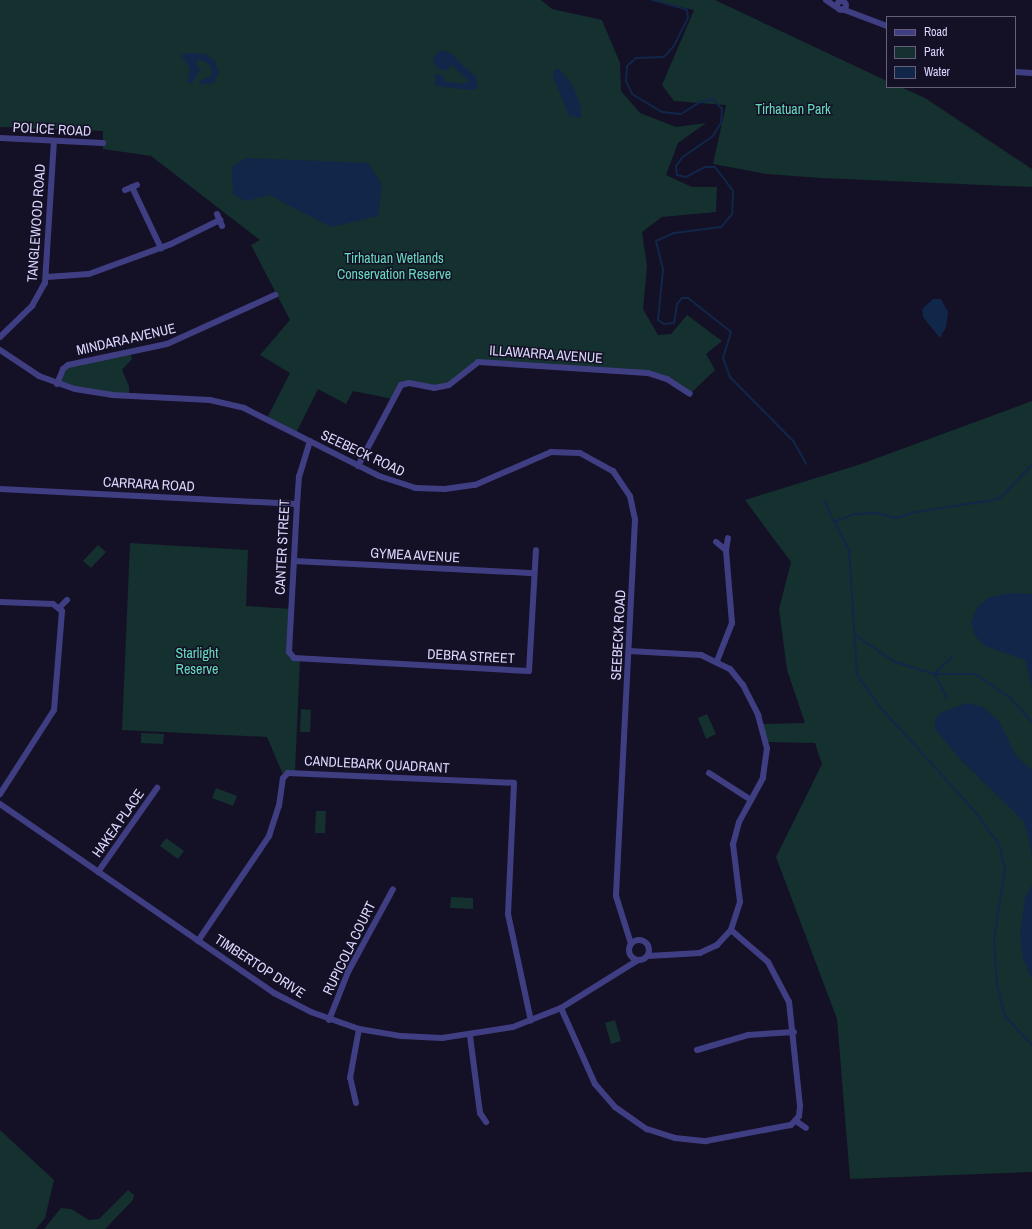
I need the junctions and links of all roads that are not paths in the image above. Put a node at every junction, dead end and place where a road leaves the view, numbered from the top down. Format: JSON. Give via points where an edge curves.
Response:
{"nodes":[{"id":1,"x":826,"y":0,"type":"edge"},
{"id":2,"x":841,"y":3,"type":"edge"},
{"id":3,"x":886,"y":26,"type":"edge"},
{"id":4,"x":1016,"y":72,"type":"edge"},
{"id":5,"x":1032,"y":73,"type":"edge"},
{"id":6,"x":0,"y":138,"type":"edge"},
{"id":7,"x":54,"y":141,"type":"junction"},
{"id":8,"x":103,"y":143,"type":"dead end"},
{"id":9,"x":131,"y":187,"type":"dead end"},
{"id":10,"x":217,"y":214,"type":"dead end"},
{"id":11,"x":161,"y":248,"type":"junction"},
{"id":12,"x":47,"y":277,"type":"junction"},
{"id":13,"x":276,"y":296,"type":"dead end"},
{"id":14,"x":0,"y":338,"type":"edge"},
{"id":15,"x":3,"y":352,"type":"edge"},
{"id":16,"x":0,"y":360,"type":"edge"},
{"id":17,"x":57,"y":384,"type":"junction"},
{"id":18,"x":690,"y":394,"type":"dead end"},
{"id":19,"x":310,"y":441,"type":"junction"},
{"id":20,"x":358,"y":466,"type":"junction"},
{"id":21,"x":0,"y":489,"type":"edge"},
{"id":22,"x":296,"y":504,"type":"junction"},
{"id":23,"x":728,"y":538,"type":"dead end"},
{"id":24,"x":716,"y":542,"type":"dead end"},
{"id":25,"x":536,"y":550,"type":"dead end"},
{"id":26,"x":726,"y":550,"type":"junction"},
{"id":27,"x":294,"y":562,"type":"junction"},
{"id":28,"x":534,"y":573,"type":"junction"},
{"id":29,"x":67,"y":600,"type":"dead end"},
{"id":30,"x":0,"y":602,"type":"edge"},
{"id":31,"x":60,"y":607,"type":"junction"},
{"id":32,"x":629,"y":651,"type":"junction"},
{"id":33,"x":291,"y":656,"type":"joint"},
{"id":34,"x":717,"y":661,"type":"junction"},
{"id":35,"x":709,"y":773,"type":"dead end"},
{"id":36,"x":157,"y":788,"type":"dead end"},
{"id":37,"x":0,"y":794,"type":"edge"},
{"id":38,"x":752,"y":800,"type":"junction"},
{"id":39,"x":0,"y":804,"type":"edge"},
{"id":40,"x":98,"y":872,"type":"junction"},
{"id":41,"x":393,"y":889,"type":"dead end"},
{"id":42,"x":731,"y":930,"type":"junction"},
{"id":43,"x":628,"y":932,"type":"junction"},
{"id":44,"x":640,"y":940,"type":"junction"},
{"id":45,"x":198,"y":941,"type":"junction"},
{"id":46,"x":631,"y":944,"type":"junction"},
{"id":47,"x":648,"y":945,"type":"junction"},
{"id":48,"x":630,"y":953,"type":"junction"},
{"id":49,"x":663,"y":954,"type":"junction"},
{"id":50,"x":648,"y":956,"type":"junction"},
{"id":51,"x":638,"y":960,"type":"junction"},
{"id":52,"x":623,"y":966,"type":"junction"},
{"id":53,"x":561,"y":1008,"type":"junction"},
{"id":54,"x":329,"y":1020,"type":"junction"},
{"id":55,"x":531,"y":1021,"type":"junction"},
{"id":56,"x":359,"y":1029,"type":"junction"},
{"id":57,"x":794,"y":1032,"type":"junction"},
{"id":58,"x":470,"y":1036,"type":"junction"},
{"id":59,"x":697,"y":1050,"type":"dead end"},
{"id":60,"x":356,"y":1103,"type":"dead end"},
{"id":61,"x":796,"y":1121,"type":"junction"},
{"id":62,"x":486,"y":1122,"type":"dead end"},
{"id":63,"x":806,"y":1128,"type":"dead end"}],
"edges":[{"from":1,"to":2,"type":"street"},
{"from":2,"to":3,"type":"street"},
{"from":4,"to":5,"type":"street"},
{"from":6,"to":7,"type":"street","name":"POLICE ROAD"},
{"from":7,"to":8,"type":"street","name":"POLICE ROAD"},
{"from":7,"to":12,"type":"street","name":"TANGLEWOOD ROAD"},
{"from":9,"to":11,"type":"street"},
{"from":10,"to":11,"type":"street","via":[[221,223]]},
{"from":11,"to":12,"type":"street","via":[[84,275]]},
{"from":12,"to":14,"type":"street","name":"TANGLEWOOD ROAD","via":[[32,306]]},
{"from":13,"to":17,"type":"street","name":"MINDARA AVENUE","via":[[179,340],[70,364],[63,369]]},
{"from":15,"to":16,"type":"street"},
{"from":15,"to":17,"type":"street","name":"SEEBECK ROAD","via":[[20,366]]},
{"from":17,"to":19,"type":"street","name":"SEEBECK ROAD","via":[[103,394],[204,400],[233,405],[267,418]]},
{"from":18,"to":20,"type":"street","name":"ILLAWARRA AVENUE","via":[[667,380],[648,373],[478,362],[450,385],[434,388],[409,383],[401,385]]},
{"from":19,"to":20,"type":"street","name":"SEEBECK ROAD"},
{"from":19,"to":22,"type":"street","name":"CANTER STREET","via":[[300,472]]},
{"from":20,"to":32,"type":"street","name":"SEEBECK ROAD","via":[[398,484],[445,489],[486,481],[532,458],[551,452],[580,453],[603,463],[623,483],[634,514]]},
{"from":21,"to":22,"type":"street","name":"CARRARA ROAD"},
{"from":22,"to":27,"type":"street","name":"CANTER STREET"},
{"from":23,"to":26,"type":"street"},
{"from":24,"to":26,"type":"street"},
{"from":25,"to":28,"type":"street","name":"DEBRA STREET"},
{"from":26,"to":34,"type":"street","via":[[732,623]]},
{"from":27,"to":28,"type":"street","name":"GYMEA AVENUE"},
{"from":27,"to":33,"type":"street","name":"CANTER STREET"},
{"from":28,"to":33,"type":"street","name":"DEBRA STREET","via":[[529,671],[298,659]]},
{"from":29,"to":31,"type":"street"},
{"from":30,"to":31,"type":"street","via":[[53,604]]},
{"from":31,"to":37,"type":"street","via":[[54,710]]},
{"from":32,"to":34,"type":"street","via":[[691,654]]},
{"from":32,"to":43,"type":"street","name":"SEEBECK ROAD","via":[[616,896]]},
{"from":34,"to":38,"type":"street","via":[[740,680],[764,730],[766,767]]},
{"from":35,"to":38,"type":"street"},
{"from":36,"to":40,"type":"street","name":"HAKEA PLACE"},
{"from":38,"to":42,"type":"street","via":[[739,822],[732,844],[740,902]]},
{"from":39,"to":40,"type":"street","name":"TIMBERTOP DRIVE"},
{"from":40,"to":45,"type":"street","name":"TIMBERTOP DRIVE"},
{"from":41,"to":54,"type":"street","name":"RUPICOLA COURT","via":[[348,972]]},
{"from":42,"to":49,"type":"street","via":[[717,945],[700,954]]},
{"from":42,"to":57,"type":"street","via":[[756,948],[776,973],[789,1002]]},
{"from":43,"to":44,"type":"street"},
{"from":43,"to":46,"type":"street","name":"SEEBECK ROAD"},
{"from":44,"to":46,"type":"street"},
{"from":44,"to":47,"type":"street"},
{"from":45,"to":54,"type":"street","name":"TIMBERTOP DRIVE","via":[[274,993]]},
{"from":45,"to":55,"type":"street","name":"CANDLEBARK QUADRANT","via":[[269,836],[279,806],[283,778],[288,773],[517,781],[508,914]]},
{"from":46,"to":48,"type":"street"},
{"from":47,"to":49,"type":"street"},
{"from":47,"to":50,"type":"street"},
{"from":48,"to":51,"type":"street"},
{"from":48,"to":52,"type":"street","name":"TIMBERTOP DRIVE"},
{"from":49,"to":50,"type":"street"},
{"from":50,"to":51,"type":"street"},
{"from":51,"to":52,"type":"street","name":"TIMBERTOP DRIVE"},
{"from":52,"to":53,"type":"street","name":"TIMBERTOP DRIVE","via":[[592,990]]},
{"from":53,"to":55,"type":"street","name":"TIMBERTOP DRIVE"},
{"from":53,"to":61,"type":"street","via":[[596,1084],[615,1107],[647,1128],[675,1138],[706,1141],[783,1128]]},
{"from":54,"to":56,"type":"street","name":"TIMBERTOP DRIVE"},
{"from":55,"to":58,"type":"street","name":"TIMBERTOP DRIVE"},
{"from":56,"to":58,"type":"street","name":"TIMBERTOP DRIVE","via":[[409,1037]]},
{"from":56,"to":60,"type":"street","via":[[350,1078]]},
{"from":57,"to":59,"type":"street","via":[[748,1035]]},
{"from":57,"to":61,"type":"street","via":[[800,1109]]},
{"from":58,"to":62,"type":"street","via":[[480,1113]]},
{"from":61,"to":63,"type":"street"}]}
